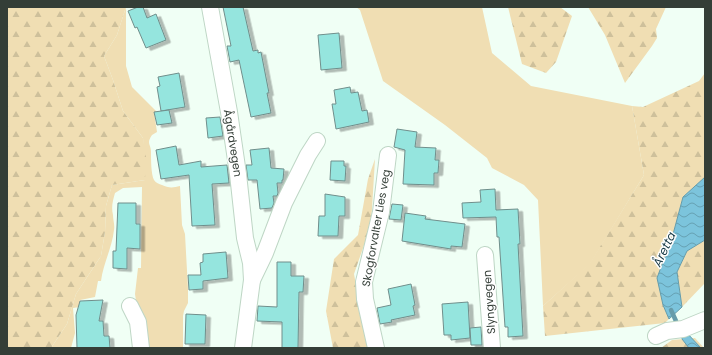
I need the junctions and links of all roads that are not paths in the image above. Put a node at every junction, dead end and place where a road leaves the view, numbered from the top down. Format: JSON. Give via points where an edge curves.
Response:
{"nodes":[{"id":1,"x":210,"y":7,"type":"edge"},
{"id":2,"x":317,"y":141,"type":"dead end"},
{"id":3,"x":388,"y":156,"type":"dead end"},
{"id":4,"x":485,"y":255,"type":"dead end"},
{"id":5,"x":252,"y":280,"type":"junction"},
{"id":6,"x":130,"y":306,"type":"dead end"},
{"id":7,"x":705,"y":320,"type":"edge"},
{"id":8,"x":656,"y":336,"type":"dead end"},
{"id":9,"x":141,"y":348,"type":"edge"},
{"id":10,"x":243,"y":348,"type":"edge"},
{"id":11,"x":376,"y":348,"type":"edge"},
{"id":12,"x":492,"y":348,"type":"edge"}],
"edges":[{"from":1,"to":5,"type":"street","name":"Ågårdvegen","via":[[229,112]]},
{"from":2,"to":5,"type":"street","name":"Ågårdvegen","via":[[284,203]]},
{"from":3,"to":11,"type":"street","name":"Skogforvalter Lies veg","via":[[381,212],[364,282],[365,299]]},
{"from":4,"to":12,"type":"street","name":"Slyngvegen"},
{"from":5,"to":10,"type":"street","name":"Ågårdvegen"},
{"from":6,"to":9,"type":"street","via":[[138,322]]},
{"from":7,"to":8,"type":"street"}]}
